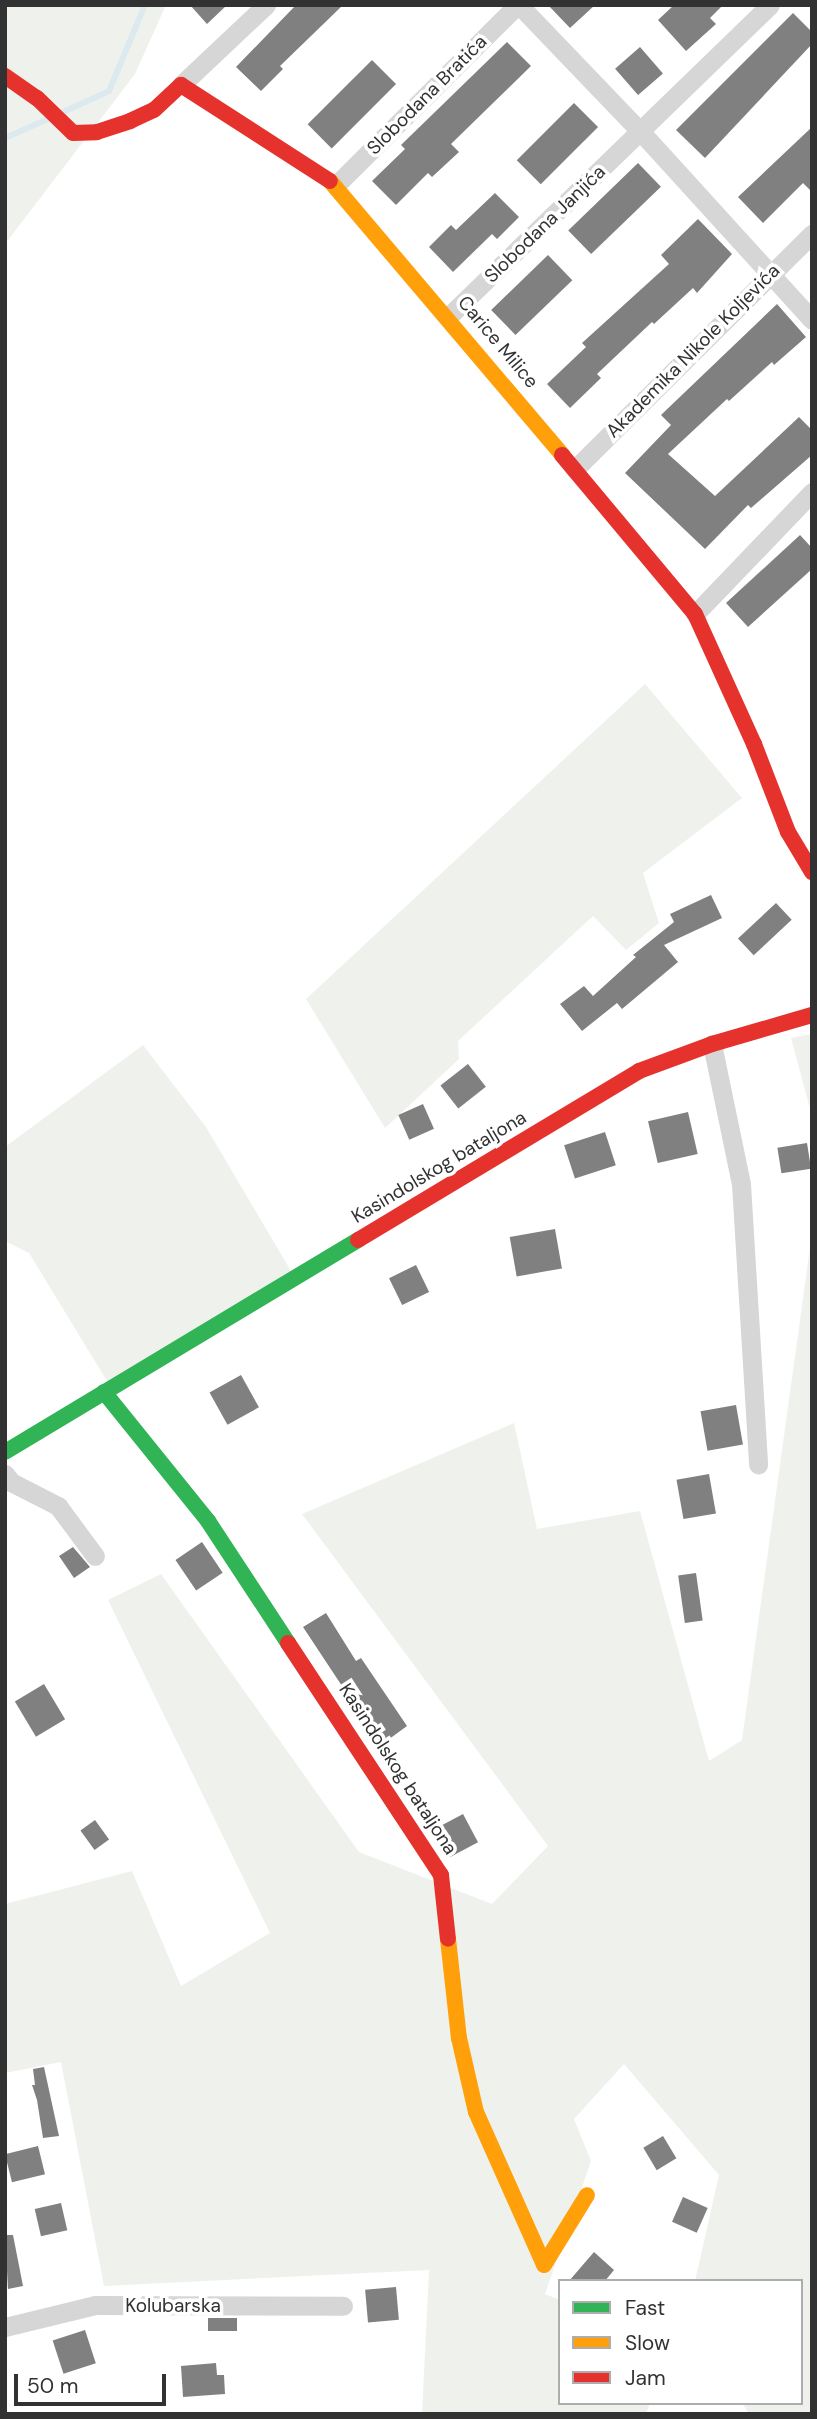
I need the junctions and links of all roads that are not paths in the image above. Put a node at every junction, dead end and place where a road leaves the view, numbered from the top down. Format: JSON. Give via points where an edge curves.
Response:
{"nodes":[{"id":1,"x":266,"y":5,"type":"edge"},
{"id":2,"x":518,"y":5,"type":"edge"},
{"id":3,"x":770,"y":5,"type":"edge"},
{"id":4,"x":8,"y":82,"type":"edge"},
{"id":5,"x":181,"y":85,"type":"junction"},
{"id":6,"x":641,"y":132,"type":"junction"},
{"id":7,"x":336,"y":185,"type":"junction"},
{"id":8,"x":812,"y":234,"type":"edge"},
{"id":9,"x":770,"y":274,"type":"junction"},
{"id":10,"x":449,"y":316,"type":"junction"},
{"id":11,"x":812,"y":320,"type":"edge"},
{"id":12,"x":575,"y":469,"type":"junction"},
{"id":13,"x":808,"y":504,"type":"edge"},
{"id":14,"x":695,"y":614,"type":"junction"},
{"id":15,"x":812,"y":872,"type":"edge"},
{"id":16,"x":812,"y":1015,"type":"edge"},
{"id":17,"x":712,"y":1044,"type":"junction"},
{"id":18,"x":104,"y":1392,"type":"junction"},
{"id":19,"x":5,"y":1452,"type":"edge"},
{"id":20,"x":758,"y":1464,"type":"dead end"},
{"id":21,"x":5,"y":1475,"type":"edge"},
{"id":22,"x":95,"y":1556,"type":"dead end"},
{"id":23,"x":587,"y":2195,"type":"dead end"},
{"id":24,"x":343,"y":2306,"type":"dead end"},
{"id":25,"x":5,"y":2327,"type":"edge"}],
"edges":[{"from":1,"to":5,"type":"street"},
{"from":2,"to":6,"type":"street"},
{"from":2,"to":7,"type":"street","name":"Slobodana Bratića"},
{"from":3,"to":6,"type":"street","name":"Slobodana Janjića"},
{"from":4,"to":5,"type":"street","via":[[37,98],[73,133],[97,132],[130,121],[154,110]]},
{"from":5,"to":7,"type":"street","name":"Carice Milice"},
{"from":6,"to":9,"type":"street"},
{"from":6,"to":10,"type":"street","name":"Slobodana Janjića"},
{"from":7,"to":10,"type":"street","name":"Carice Milice"},
{"from":8,"to":9,"type":"street","name":"Akademika Nikole Koljevića"},
{"from":9,"to":11,"type":"street"},
{"from":9,"to":12,"type":"street","name":"Akademika Nikole Koljevića"},
{"from":10,"to":12,"type":"street","name":"Carice Milice"},
{"from":12,"to":14,"type":"street","name":"Carice Milice"},
{"from":13,"to":14,"type":"street"},
{"from":14,"to":15,"type":"street","name":"Carice Milice","via":[[788,832]]},
{"from":16,"to":17,"type":"street","name":"Kasindolskog bataljona"},
{"from":17,"to":18,"type":"street","name":"Kasindolskog bataljona","via":[[639,1071]]},
{"from":17,"to":20,"type":"street","via":[[741,1184]]},
{"from":18,"to":19,"type":"street","name":"Kasindolskog bataljona"},
{"from":18,"to":23,"type":"street","name":"Kasindolskog bataljona","via":[[208,1521],[441,1875],[459,2038],[476,2112],[544,2265]]},
{"from":21,"to":22,"type":"street","via":[[58,1506]]},
{"from":24,"to":25,"type":"street","name":"Kolubarska","via":[[95,2305]]}]}
